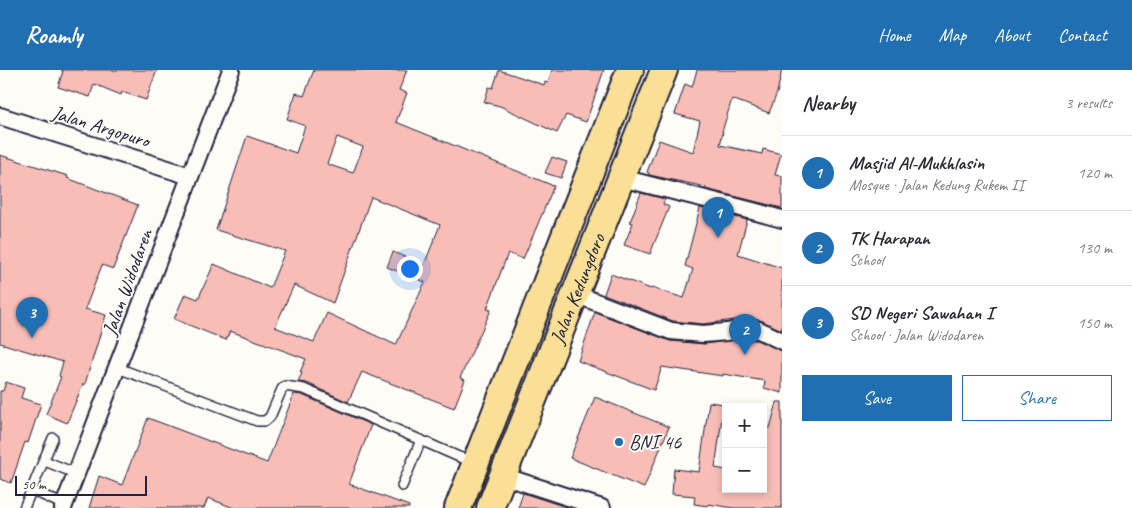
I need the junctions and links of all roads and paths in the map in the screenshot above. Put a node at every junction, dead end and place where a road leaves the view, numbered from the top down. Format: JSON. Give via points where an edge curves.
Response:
{"nodes":[{"id":1,"x":231,"y":70,"type":"edge"},
{"id":2,"x":630,"y":70,"type":"edge"},
{"id":3,"x":664,"y":70,"type":"edge"},
{"id":4,"x":0,"y":116,"type":"edge"},
{"id":5,"x":190,"y":176,"type":"junction"},
{"id":6,"x":622,"y":178,"type":"junction"},
{"id":7,"x":782,"y":219,"type":"edge"},
{"id":8,"x":575,"y":294,"type":"junction"},
{"id":9,"x":782,"y":341,"type":"edge"},
{"id":10,"x":118,"y":368,"type":"junction"},
{"id":11,"x":53,"y":438,"type":"dead end"},
{"id":12,"x":421,"y":440,"type":"junction"},
{"id":13,"x":45,"y":461,"type":"junction"},
{"id":14,"x":476,"y":462,"type":"junction"},
{"id":15,"x":77,"y":474,"type":"junction"},
{"id":16,"x":503,"y":476,"type":"junction"},
{"id":17,"x":402,"y":486,"type":"dead end"},
{"id":18,"x":32,"y":490,"type":"junction"},
{"id":19,"x":64,"y":506,"type":"edge"},
{"id":20,"x":462,"y":507,"type":"edge"},
{"id":21,"x":24,"y":508,"type":"edge"},
{"id":22,"x":490,"y":508,"type":"edge"},
{"id":23,"x":602,"y":508,"type":"edge"}],
"edges":[{"from":1,"to":5,"type":"street","name":"Jalan Widodaren"},
{"from":2,"to":14,"type":"main road","name":"Jalan Kedungdoro"},
{"from":3,"to":6,"type":"main road","name":"Jalan Kedungdoro"},
{"from":4,"to":5,"type":"street","name":"Jalan Argopuro"},
{"from":5,"to":10,"type":"street","name":"Jalan Widodaren"},
{"from":6,"to":7,"type":"street"},
{"from":6,"to":8,"type":"main road","name":"Jalan Kedungdoro"},
{"from":8,"to":9,"type":"street","via":[[670,331],[703,334],[759,330]]},
{"from":8,"to":16,"type":"main road","name":"Jalan Kedungdoro"},
{"from":10,"to":12,"type":"lane","via":[[257,421],[270,417],[285,386],[304,389]]},
{"from":10,"to":15,"type":"street","name":"Jalan Widodaren"},
{"from":11,"to":13,"type":"lane"},
{"from":12,"to":14,"type":"lane"},
{"from":12,"to":17,"type":"lane"},
{"from":13,"to":15,"type":"lane"},
{"from":13,"to":18,"type":"lane"},
{"from":14,"to":20,"type":"main road","name":"Jalan Kedungdoro"},
{"from":15,"to":19,"type":"street","name":"Jalan Widodaren"},
{"from":16,"to":22,"type":"main road","name":"Jalan Kedungdoro"},
{"from":16,"to":23,"type":"street"},
{"from":18,"to":19,"type":"lane"},
{"from":18,"to":21,"type":"lane"}]}
